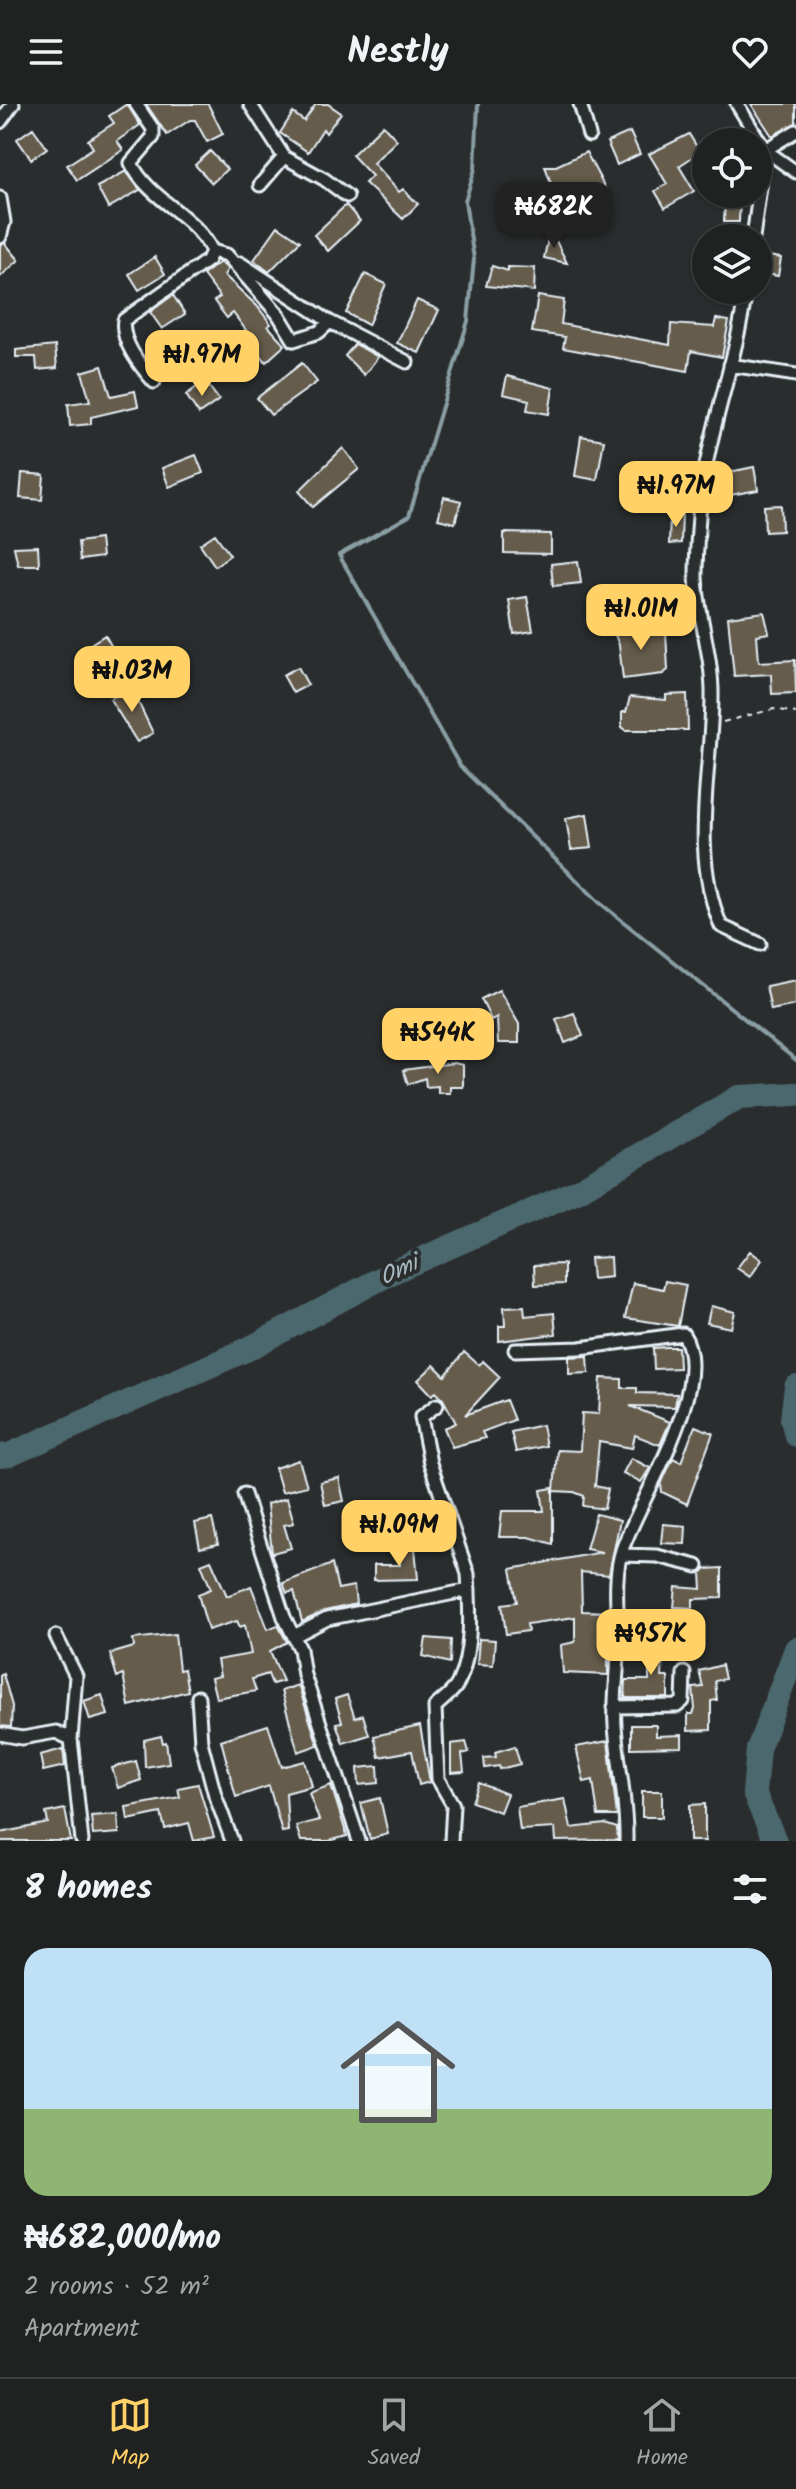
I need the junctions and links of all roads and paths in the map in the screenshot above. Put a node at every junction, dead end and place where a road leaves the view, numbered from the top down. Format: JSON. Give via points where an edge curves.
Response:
{"nodes":[{"id":1,"x":13,"y":104,"type":"edge"},
{"id":2,"x":136,"y":104,"type":"edge"},
{"id":3,"x":250,"y":104,"type":"edge"},
{"id":4,"x":580,"y":104,"type":"edge"},
{"id":5,"x":737,"y":104,"type":"edge"},
{"id":6,"x":0,"y":122,"type":"edge"},
{"id":7,"x":752,"y":128,"type":"edge"},
{"id":8,"x":796,"y":131,"type":"edge"},
{"id":9,"x":589,"y":135,"type":"dead end"},
{"id":10,"x":772,"y":146,"type":"edge"},
{"id":11,"x":772,"y":155,"type":"edge"},
{"id":12,"x":284,"y":157,"type":"junction"},
{"id":13,"x":796,"y":172,"type":"edge"},
{"id":14,"x":260,"y":185,"type":"dead end"},
{"id":15,"x":347,"y":196,"type":"dead end"},
{"id":16,"x":0,"y":198,"type":"edge"},
{"id":17,"x":0,"y":237,"type":"edge"},
{"id":18,"x":212,"y":251,"type":"junction"},
{"id":19,"x":227,"y":255,"type":"junction"},
{"id":20,"x":744,"y":304,"type":"edge"},
{"id":21,"x":330,"y":322,"type":"junction"},
{"id":22,"x":407,"y":362,"type":"dead end"},
{"id":23,"x":730,"y":365,"type":"junction"},
{"id":24,"x":796,"y":375,"type":"edge"},
{"id":25,"x":154,"y":382,"type":"dead end"},
{"id":26,"x":796,"y":713,"type":"edge"},
{"id":27,"x":710,"y":724,"type":"junction"},
{"id":28,"x":760,"y":944,"type":"dead end"},
{"id":29,"x":515,"y":1350,"type":"dead end"},
{"id":30,"x":437,"y":1405,"type":"dead end"},
{"id":31,"x":244,"y":1494,"type":"dead end"},
{"id":32,"x":621,"y":1555,"type":"junction"},
{"id":33,"x":697,"y":1566,"type":"dead end"},
{"id":34,"x":469,"y":1590,"type":"junction"},
{"id":35,"x":56,"y":1636,"type":"dead end"},
{"id":36,"x":294,"y":1636,"type":"junction"},
{"id":37,"x":684,"y":1673,"type":"dead end"},
{"id":38,"x":198,"y":1697,"type":"dead end"},
{"id":39,"x":614,"y":1707,"type":"junction"},
{"id":40,"x":0,"y":1734,"type":"edge"},
{"id":41,"x":71,"y":1739,"type":"junction"},
{"id":42,"x":82,"y":1841,"type":"edge"},
{"id":43,"x":232,"y":1841,"type":"edge"},
{"id":44,"x":359,"y":1841,"type":"edge"},
{"id":45,"x":451,"y":1841,"type":"edge"},
{"id":46,"x":626,"y":1841,"type":"edge"}],
"edges":[{"from":1,"to":6,"type":"street"},
{"from":2,"to":18,"type":"street","via":[[153,137],[133,156],[135,171],[195,227]]},
{"from":3,"to":12,"type":"street"},
{"from":4,"to":9,"type":"street"},
{"from":5,"to":7,"type":"street"},
{"from":8,"to":10,"type":"street"},
{"from":11,"to":13,"type":"street"},
{"from":12,"to":14,"type":"street"},
{"from":12,"to":15,"type":"street"},
{"from":16,"to":17,"type":"street"},
{"from":18,"to":19,"type":"street"},
{"from":18,"to":25,"type":"street","via":[[208,260],[124,320],[135,358]]},
{"from":19,"to":21,"type":"street"},
{"from":19,"to":21,"type":"street","via":[[294,340],[319,332]]},
{"from":20,"to":23,"type":"street"},
{"from":21,"to":22,"type":"street"},
{"from":23,"to":24,"type":"street"},
{"from":23,"to":27,"type":"street","via":[[700,504],[696,579],[712,696]]},
{"from":26,"to":27,"type":"path","via":[[774,709]]},
{"from":27,"to":28,"type":"street","via":[[702,858],[709,898],[721,926]]},
{"from":29,"to":32,"type":"street","via":[[580,1348],[683,1334],[691,1344],[676,1435]]},
{"from":30,"to":34,"type":"street","via":[[421,1417]]},
{"from":31,"to":36,"type":"street"},
{"from":32,"to":33,"type":"street","via":[[657,1556]]},
{"from":32,"to":39,"type":"street"},
{"from":34,"to":36,"type":"street","via":[[327,1619]]},
{"from":34,"to":45,"type":"street","via":[[467,1646],[457,1685],[435,1707],[438,1779],[453,1805]]},
{"from":35,"to":41,"type":"street","via":[[76,1676]]},
{"from":36,"to":44,"type":"street"},
{"from":37,"to":39,"type":"street","via":[[683,1701],[677,1706]]},
{"from":38,"to":43,"type":"street","via":[[201,1742]]},
{"from":39,"to":46,"type":"street"},
{"from":40,"to":41,"type":"street","via":[[22,1738],[56,1732]]},
{"from":41,"to":42,"type":"street"}]}
